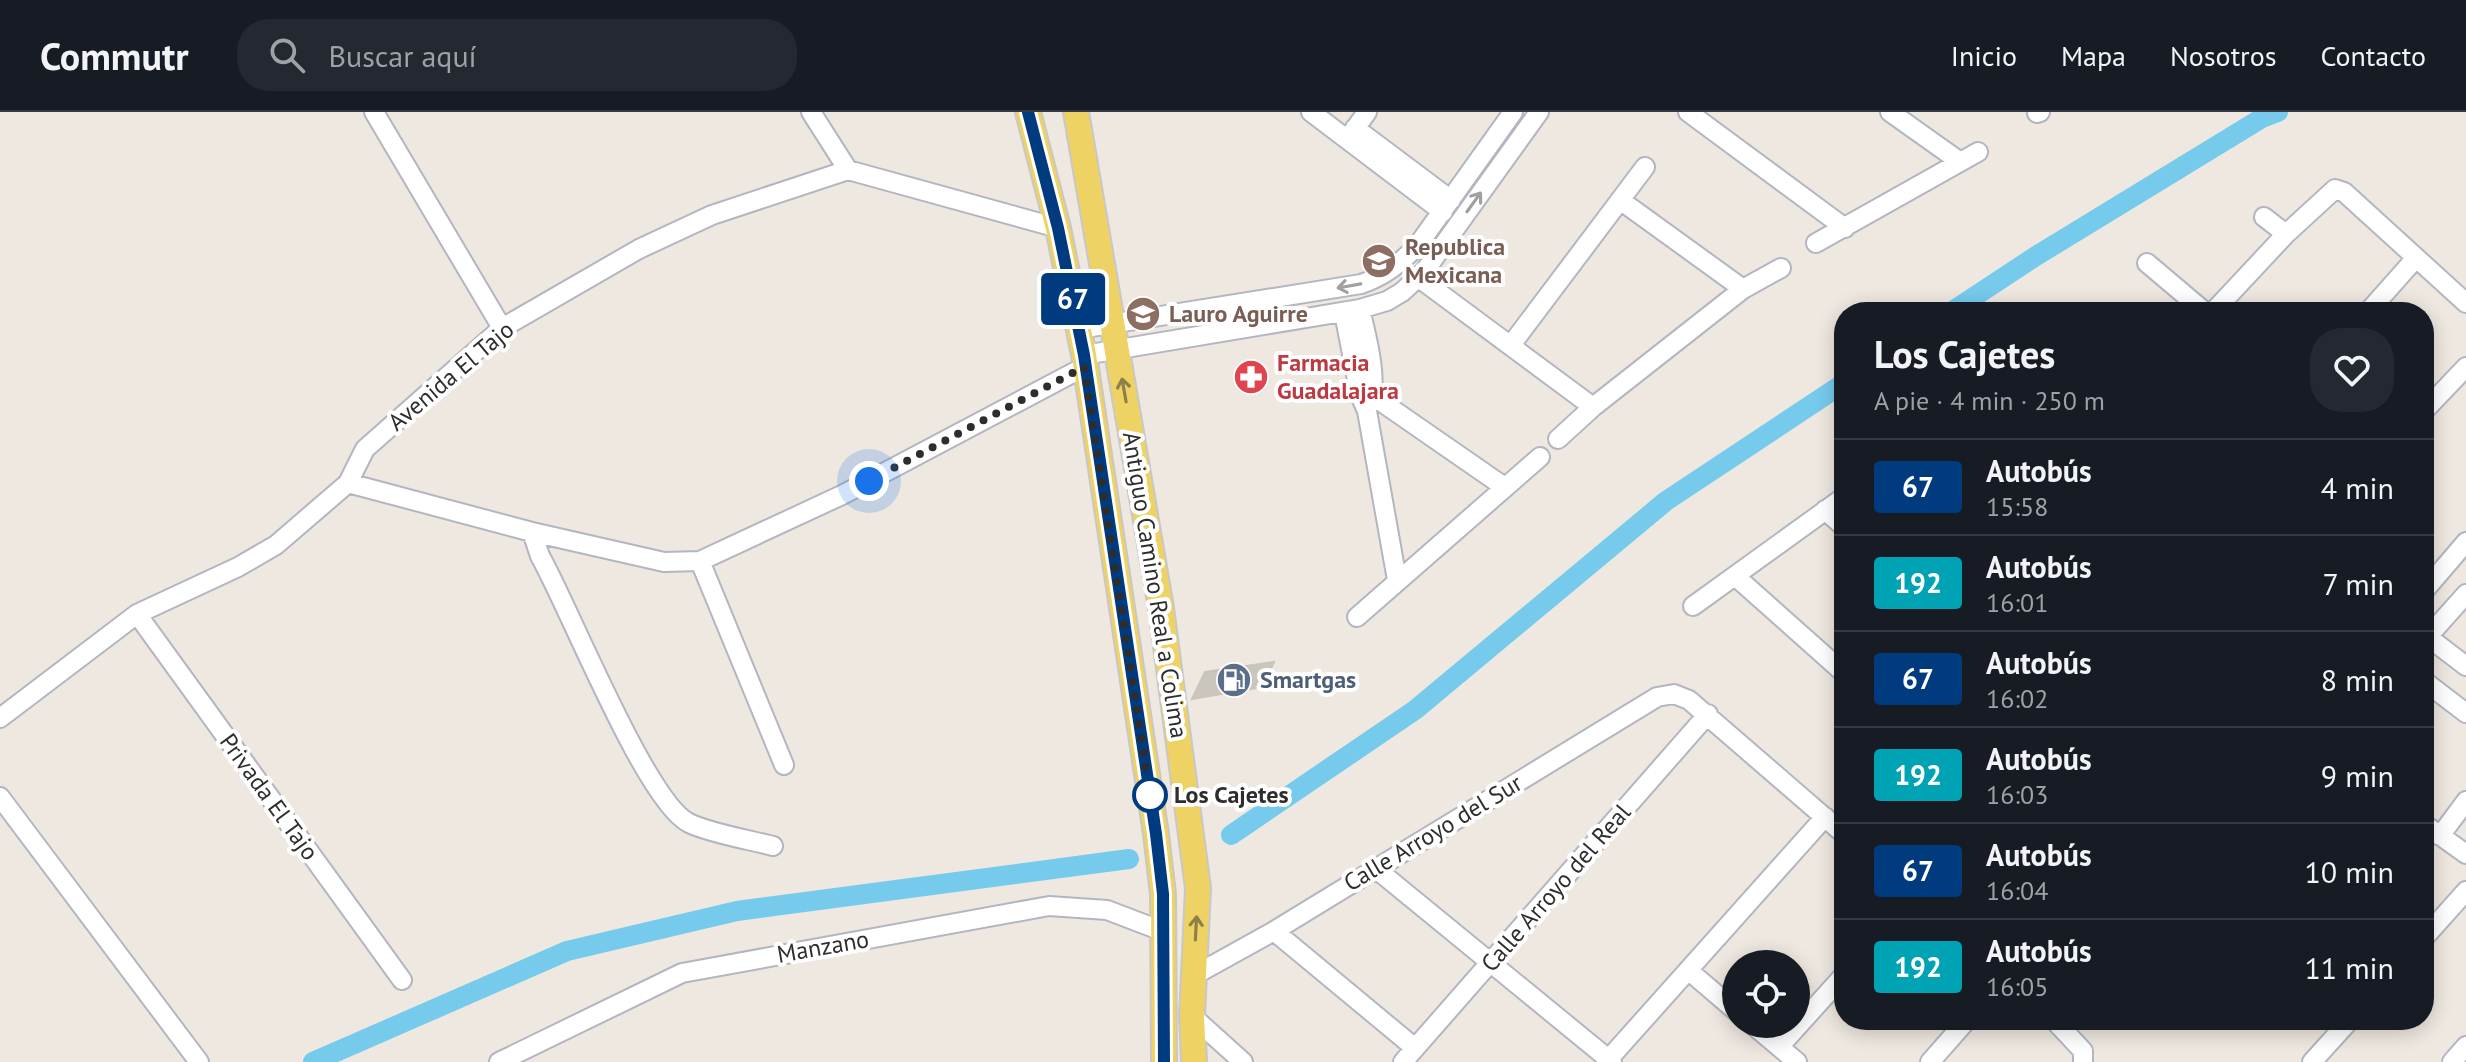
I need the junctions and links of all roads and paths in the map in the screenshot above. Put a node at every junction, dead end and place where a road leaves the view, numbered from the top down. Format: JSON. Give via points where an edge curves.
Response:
{"nodes":[{"id":1,"x":374,"y":112,"type":"edge"},
{"id":2,"x":811,"y":112,"type":"edge"},
{"id":3,"x":1028,"y":112,"type":"edge"},
{"id":4,"x":1311,"y":112,"type":"edge"},
{"id":5,"x":1367,"y":112,"type":"edge"},
{"id":6,"x":1513,"y":112,"type":"edge"},
{"id":7,"x":1539,"y":112,"type":"edge"},
{"id":8,"x":1688,"y":112,"type":"edge"},
{"id":9,"x":1890,"y":112,"type":"edge"},
{"id":10,"x":1078,"y":114,"type":"edge"},
{"id":11,"x":1351,"y":134,"type":"junction"},
{"id":12,"x":1978,"y":152,"type":"dead end"},
{"id":13,"x":1959,"y":161,"type":"junction"},
{"id":14,"x":1645,"y":167,"type":"dead end"},
{"id":15,"x":848,"y":170,"type":"junction"},
{"id":16,"x":1620,"y":200,"type":"junction"},
{"id":17,"x":1447,"y":206,"type":"junction"},
{"id":18,"x":2264,"y":217,"type":"dead end"},
{"id":19,"x":1058,"y":228,"type":"junction"},
{"id":20,"x":1845,"y":228,"type":"junction"},
{"id":21,"x":2286,"y":234,"type":"junction"},
{"id":22,"x":1816,"y":243,"type":"dead end"},
{"id":23,"x":2415,"y":259,"type":"junction"},
{"id":24,"x":2147,"y":263,"type":"dead end"},
{"id":25,"x":1781,"y":268,"type":"dead end"},
{"id":26,"x":1421,"y":275,"type":"junction"},
{"id":27,"x":1743,"y":289,"type":"junction"},
{"id":28,"x":2193,"y":302,"type":"edge"},
{"id":29,"x":2222,"y":302,"type":"edge"},
{"id":30,"x":2377,"y":302,"type":"edge"},
{"id":31,"x":2466,"y":303,"type":"edge"},
{"id":32,"x":1352,"y":311,"type":"junction"},
{"id":33,"x":1113,"y":323,"type":"junction"},
{"id":34,"x":502,"y":328,"type":"junction"},
{"id":35,"x":1079,"y":329,"type":"junction"},
{"id":36,"x":1511,"y":345,"type":"junction"},
{"id":37,"x":1117,"y":350,"type":"junction"},
{"id":38,"x":1084,"y":361,"type":"junction"},
{"id":39,"x":2466,"y":367,"type":"edge"},
{"id":40,"x":1367,"y":400,"type":"junction"},
{"id":41,"x":2434,"y":401,"type":"edge"},
{"id":42,"x":1593,"y":407,"type":"junction"},
{"id":43,"x":1558,"y":439,"type":"dead end"},
{"id":44,"x":1540,"y":457,"type":"dead end"},
{"id":45,"x":348,"y":483,"type":"junction"},
{"id":46,"x":1503,"y":486,"type":"junction"},
{"id":47,"x":1834,"y":504,"type":"edge"},
{"id":48,"x":1825,"y":510,"type":"junction"},
{"id":49,"x":1834,"y":518,"type":"edge"},
{"id":50,"x":532,"y":532,"type":"junction"},
{"id":51,"x":2466,"y":542,"type":"edge"},
{"id":52,"x":700,"y":561,"type":"junction"},
{"id":53,"x":1735,"y":576,"type":"junction"},
{"id":54,"x":2434,"y":579,"type":"edge"},
{"id":55,"x":1397,"y":580,"type":"junction"},
{"id":56,"x":2466,"y":594,"type":"edge"},
{"id":57,"x":1693,"y":606,"type":"dead end"},
{"id":58,"x":137,"y":614,"type":"junction"},
{"id":59,"x":1357,"y":617,"type":"dead end"},
{"id":60,"x":2434,"y":628,"type":"edge"},
{"id":61,"x":2434,"y":643,"type":"edge"},
{"id":62,"x":1834,"y":658,"type":"edge"},
{"id":63,"x":2466,"y":666,"type":"edge"},
{"id":64,"x":2434,"y":689,"type":"edge"},
{"id":65,"x":2466,"y":713,"type":"edge"},
{"id":66,"x":1708,"y":714,"type":"junction"},
{"id":67,"x":0,"y":718,"type":"edge"},
{"id":68,"x":784,"y":765,"type":"dead end"},
{"id":69,"x":0,"y":797,"type":"edge"},
{"id":70,"x":2466,"y":801,"type":"edge"},
{"id":71,"x":1825,"y":817,"type":"junction"},
{"id":72,"x":1834,"y":825,"type":"edge"},
{"id":73,"x":2434,"y":829,"type":"edge"},
{"id":74,"x":2457,"y":842,"type":"edge"},
{"id":75,"x":773,"y":846,"type":"dead end"},
{"id":76,"x":1375,"y":868,"type":"junction"},
{"id":77,"x":2466,"y":891,"type":"edge"},
{"id":78,"x":2434,"y":927,"type":"edge"},
{"id":79,"x":1162,"y":931,"type":"junction"},
{"id":80,"x":1274,"y":931,"type":"junction"},
{"id":81,"x":1491,"y":962,"type":"junction"},
{"id":82,"x":1688,"y":970,"type":"junction"},
{"id":83,"x":1193,"y":976,"type":"junction"},
{"id":84,"x":402,"y":980,"type":"dead end"},
{"id":85,"x":1834,"y":986,"type":"edge"},
{"id":86,"x":1722,"y":999,"type":"edge"},
{"id":87,"x":1192,"y":1016,"type":"junction"},
{"id":88,"x":1958,"y":1030,"type":"edge"},
{"id":89,"x":2063,"y":1030,"type":"edge"},
{"id":90,"x":2341,"y":1030,"type":"edge"},
{"id":91,"x":1768,"y":1038,"type":"edge"},
{"id":92,"x":2466,"y":1046,"type":"edge"},
{"id":93,"x":1779,"y":1047,"type":"junction"},
{"id":94,"x":1409,"y":1055,"type":"edge"},
{"id":95,"x":1609,"y":1061,"type":"edge"},
{"id":96,"x":199,"y":1062,"type":"edge"},
{"id":97,"x":499,"y":1062,"type":"edge"},
{"id":98,"x":1164,"y":1062,"type":"edge"},
{"id":99,"x":1194,"y":1062,"type":"edge"},
{"id":100,"x":1243,"y":1062,"type":"edge"},
{"id":101,"x":1797,"y":1062,"type":"edge"},
{"id":102,"x":1930,"y":1062,"type":"edge"},
{"id":103,"x":2083,"y":1062,"type":"edge"},
{"id":104,"x":2312,"y":1062,"type":"edge"},
{"id":105,"x":2452,"y":1062,"type":"edge"}],
"edges":[{"from":1,"to":34,"type":"street"},
{"from":2,"to":15,"type":"street"},
{"from":3,"to":19,"type":"main road","name":"Antiguo Camino Real a Colima"},
{"from":4,"to":11,"type":"street"},
{"from":5,"to":11,"type":"street"},
{"from":6,"to":17,"type":"street"},
{"from":26,"to":7,"type":"street","one_way":true},
{"from":8,"to":20,"type":"street"},
{"from":9,"to":13,"type":"street"},
{"from":10,"to":33,"type":"main road","name":"Antiguo Camino Real a Colima"},
{"from":11,"to":17,"type":"street"},
{"from":12,"to":13,"type":"street"},
{"from":13,"to":20,"type":"street"},
{"from":14,"to":16,"type":"street"},
{"from":15,"to":19,"type":"street"},
{"from":15,"to":34,"type":"street","name":"Avenida El Tajo","via":[[721,211],[639,249]]},
{"from":16,"to":27,"type":"street"},
{"from":16,"to":36,"type":"street"},
{"from":17,"to":33,"type":"street","one_way":true,"via":[[1410,253],[1381,278]]},
{"from":18,"to":21,"type":"street"},
{"from":19,"to":35,"type":"main road","name":"Antiguo Camino Real a Colima"},
{"from":20,"to":22,"type":"street"},
{"from":21,"to":23,"type":"street","via":[[2335,189]]},
{"from":21,"to":29,"type":"street"},
{"from":23,"to":30,"type":"street"},
{"from":23,"to":31,"type":"street"},
{"from":24,"to":28,"type":"street"},
{"from":25,"to":27,"type":"street"},
{"from":26,"to":32,"type":"street","via":[[1387,301]]},
{"from":26,"to":36,"type":"street","via":[[1458,309]]},
{"from":27,"to":42,"type":"street"},
{"from":32,"to":37,"type":"street"},
{"from":32,"to":40,"type":"street"},
{"from":33,"to":35,"type":"street"},
{"from":33,"to":37,"type":"main road","name":"Antiguo Camino Real a Colima"},
{"from":34,"to":45,"type":"street","name":"Avenida El Tajo","via":[[365,449]]},
{"from":35,"to":38,"type":"main road","name":"Antiguo Camino Real a Colima"},
{"from":36,"to":42,"type":"street"},
{"from":37,"to":38,"type":"street"},
{"from":83,"to":37,"type":"main road","name":"Antiguo Camino Real a Colima","one_way":true,"via":[[1198,888],[1161,608]]},
{"from":38,"to":52,"type":"street","via":[[842,495]]},
{"from":38,"to":79,"type":"main road","name":"Antiguo Camino Real a Colima","via":[[1156,834]]},
{"from":39,"to":41,"type":"street"},
{"from":40,"to":46,"type":"street"},
{"from":40,"to":55,"type":"street"},
{"from":42,"to":43,"type":"street"},
{"from":44,"to":46,"type":"street"},
{"from":45,"to":50,"type":"street"},
{"from":45,"to":58,"type":"street","name":"Avenida El Tajo","via":[[276,545]]},
{"from":46,"to":55,"type":"street"},
{"from":47,"to":48,"type":"street"},
{"from":48,"to":49,"type":"street"},
{"from":48,"to":53,"type":"street"},
{"from":50,"to":52,"type":"street","via":[[664,562]]},
{"from":50,"to":75,"type":"street","via":[[634,749],[672,810],[689,823]]},
{"from":51,"to":54,"type":"street"},
{"from":52,"to":68,"type":"street"},
{"from":53,"to":57,"type":"street"},
{"from":53,"to":62,"type":"street"},
{"from":55,"to":59,"type":"street"},
{"from":56,"to":60,"type":"street"},
{"from":58,"to":67,"type":"street","name":"Avenida El Tajo"},
{"from":58,"to":84,"type":"street","name":"Privada El Tajo"},
{"from":61,"to":63,"type":"street"},
{"from":64,"to":65,"type":"street"},
{"from":66,"to":71,"type":"street"},
{"from":66,"to":76,"type":"street","name":"Calle Arroyo del Sur","via":[[1674,694],[1657,697]]},
{"from":66,"to":81,"type":"street","name":"Calle Arroyo del Real"},
{"from":69,"to":96,"type":"street"},
{"from":70,"to":74,"type":"street"},
{"from":71,"to":72,"type":"street"},
{"from":71,"to":82,"type":"street"},
{"from":73,"to":74,"type":"street"},
{"from":76,"to":80,"type":"street","name":"Calle Arroyo del Sur"},
{"from":76,"to":81,"type":"street"},
{"from":77,"to":78,"type":"street"},
{"from":79,"to":97,"type":"street","name":"Manzano","via":[[1107,910],[1049,906],[682,973]]},
{"from":79,"to":98,"type":"main road","name":"Antiguo Camino Real a Colima"},
{"from":80,"to":83,"type":"street","name":"Calle Arroyo del Sur"},
{"from":80,"to":94,"type":"street"},
{"from":81,"to":94,"type":"street","name":"Calle Arroyo del Real"},
{"from":81,"to":95,"type":"street"},
{"from":82,"to":86,"type":"street"},
{"from":82,"to":95,"type":"street"},
{"from":83,"to":87,"type":"main road","name":"Antiguo Camino Real a Colima"},
{"from":85,"to":93,"type":"street"},
{"from":87,"to":99,"type":"main road","name":"Antiguo Camino Real a Colima"},
{"from":87,"to":100,"type":"street"},
{"from":88,"to":102,"type":"street"},
{"from":89,"to":103,"type":"street","via":[[2083,1051]]},
{"from":90,"to":104,"type":"street"},
{"from":91,"to":93,"type":"street"},
{"from":92,"to":105,"type":"street"},
{"from":93,"to":101,"type":"street"}]}
